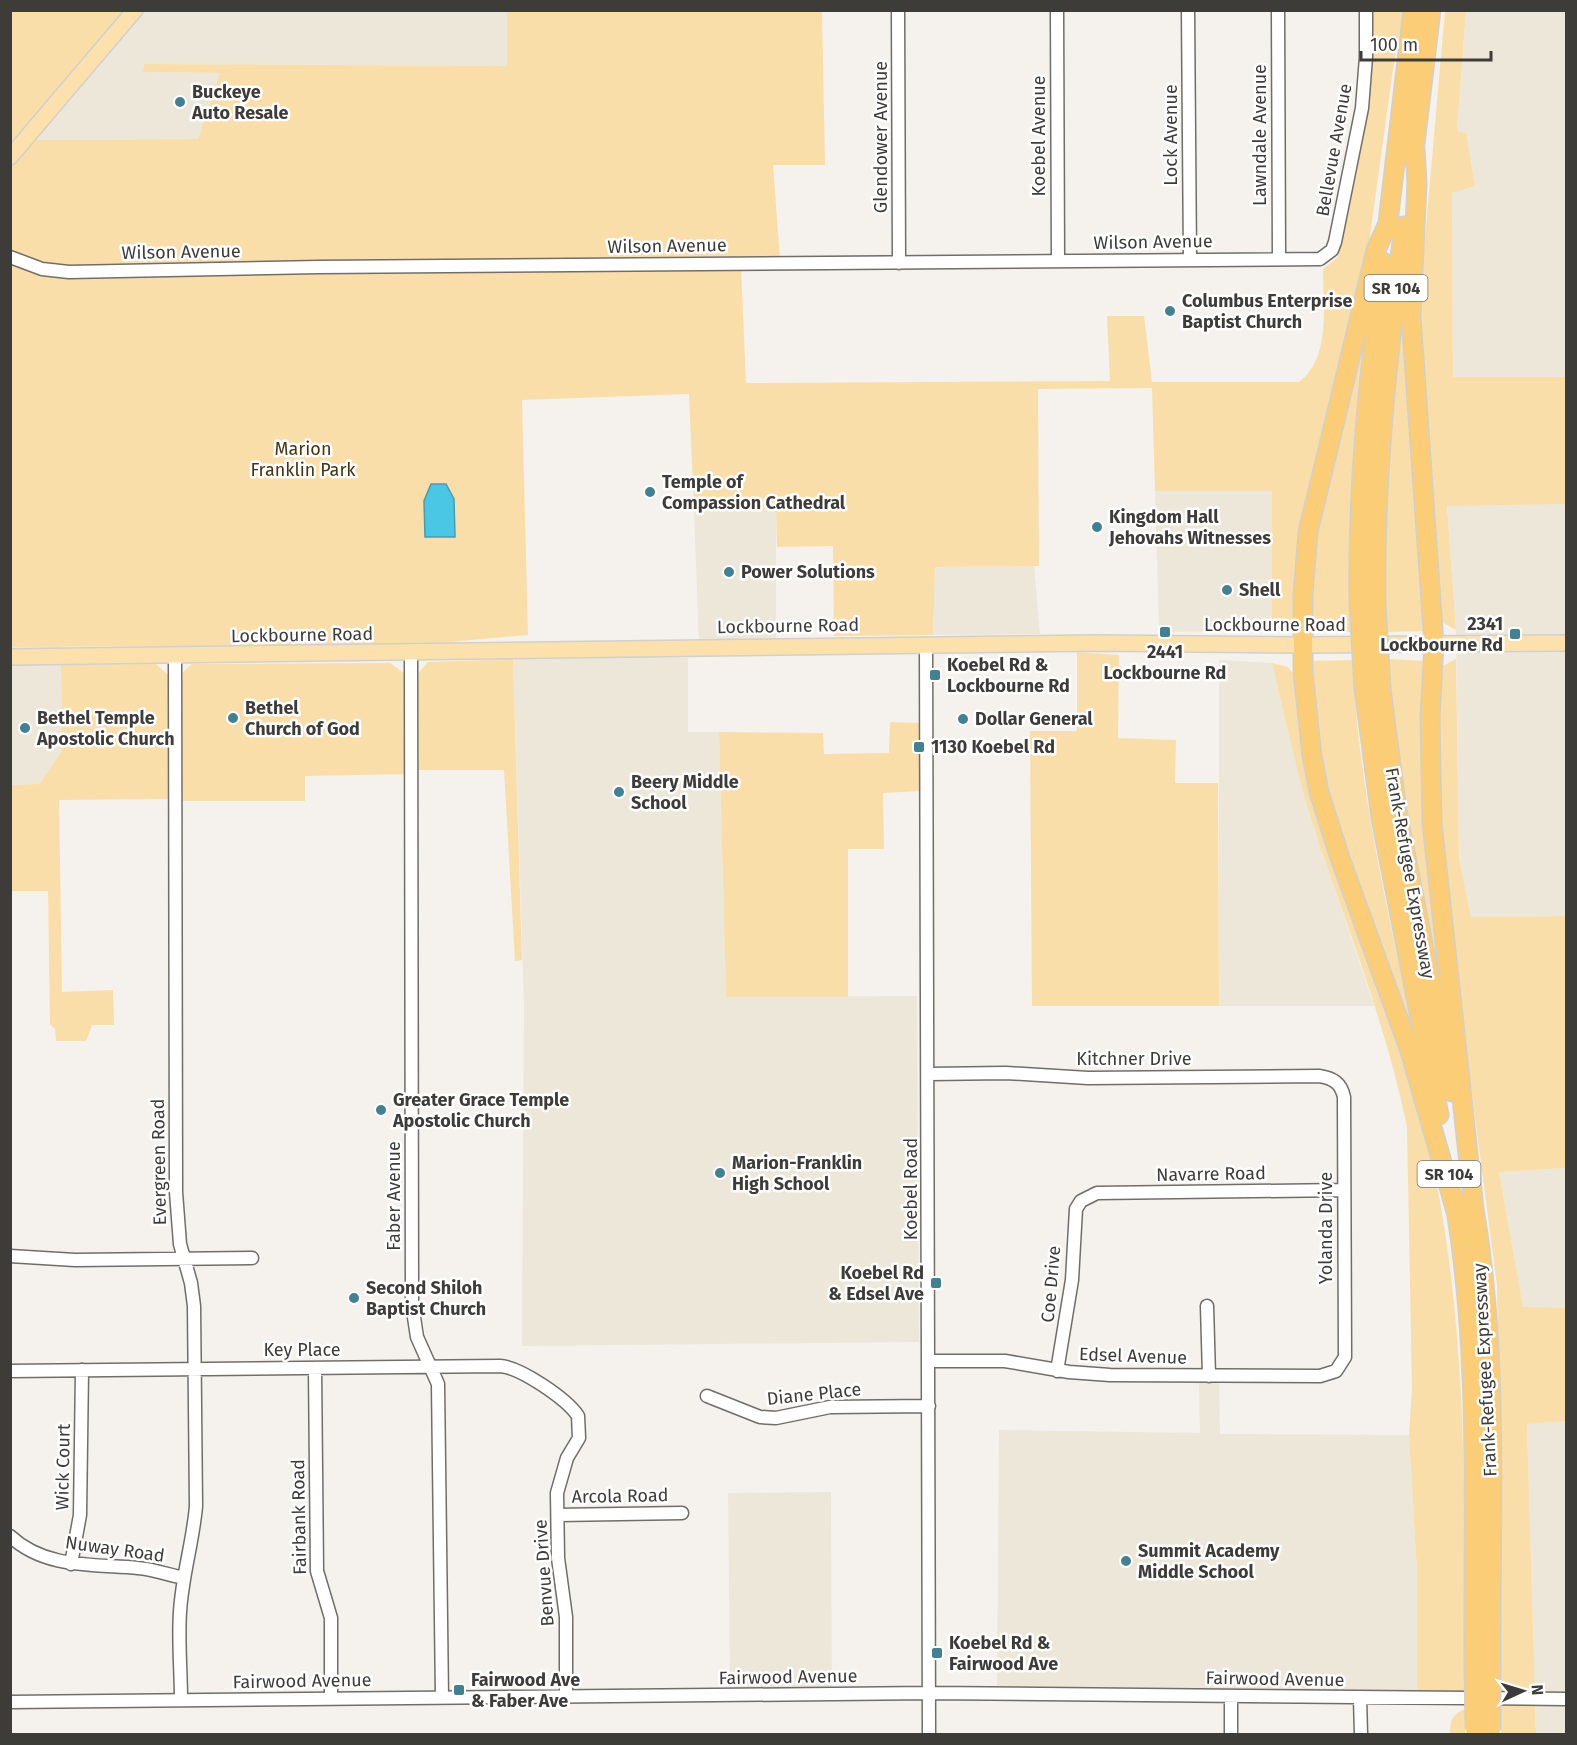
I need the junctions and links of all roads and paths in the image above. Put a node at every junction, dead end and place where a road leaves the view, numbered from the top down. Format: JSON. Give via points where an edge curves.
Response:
{"nodes":[{"id":1,"x":135,"y":10,"type":"edge"},
{"id":2,"x":898,"y":10,"type":"edge"},
{"id":3,"x":1057,"y":10,"type":"edge"},
{"id":4,"x":1188,"y":10,"type":"edge"},
{"id":5,"x":1278,"y":10,"type":"edge"},
{"id":6,"x":1366,"y":10,"type":"edge"},
{"id":7,"x":1413,"y":10,"type":"edge"},
{"id":8,"x":1431,"y":10,"type":"edge"},
{"id":9,"x":1415,"y":148,"type":"junction"},
{"id":10,"x":10,"y":157,"type":"edge"},
{"id":11,"x":1389,"y":221,"type":"junction"},
{"id":12,"x":1326,"y":255,"type":"joint"},
{"id":13,"x":10,"y":257,"type":"edge"},
{"id":14,"x":1279,"y":259,"type":"junction"},
{"id":15,"x":1190,"y":260,"type":"junction"},
{"id":16,"x":1058,"y":261,"type":"junction"},
{"id":17,"x":899,"y":263,"type":"junction"},
{"id":18,"x":1367,"y":603,"type":"junction"},
{"id":19,"x":1566,"y":643,"type":"edge"},
{"id":20,"x":1434,"y":644,"type":"junction"},
{"id":21,"x":926,"y":645,"type":"junction"},
{"id":22,"x":1304,"y":645,"type":"junction"},
{"id":23,"x":411,"y":653,"type":"junction"},
{"id":24,"x":175,"y":656,"type":"junction"},
{"id":25,"x":10,"y":657,"type":"edge"},
{"id":26,"x":929,"y":1074,"type":"junction"},
{"id":27,"x":1338,"y":1082,"type":"joint"},
{"id":28,"x":1344,"y":1190,"type":"junction"},
{"id":29,"x":1081,"y":1201,"type":"joint"},
{"id":30,"x":1465,"y":1210,"type":"junction"},
{"id":31,"x":10,"y":1256,"type":"edge"},
{"id":32,"x":252,"y":1258,"type":"dead end"},
{"id":33,"x":185,"y":1259,"type":"junction"},
{"id":34,"x":1207,"y":1306,"type":"dead end"},
{"id":35,"x":930,"y":1361,"type":"junction"},
{"id":36,"x":432,"y":1367,"type":"junction"},
{"id":37,"x":315,"y":1368,"type":"junction"},
{"id":38,"x":195,"y":1369,"type":"junction"},
{"id":39,"x":82,"y":1370,"type":"junction"},
{"id":40,"x":10,"y":1371,"type":"edge"},
{"id":41,"x":1057,"y":1371,"type":"junction"},
{"id":42,"x":1336,"y":1371,"type":"joint"},
{"id":43,"x":1209,"y":1376,"type":"junction"},
{"id":44,"x":707,"y":1396,"type":"dead end"},
{"id":45,"x":929,"y":1406,"type":"junction"},
{"id":46,"x":578,"y":1416,"type":"joint"},
{"id":47,"x":682,"y":1513,"type":"dead end"},
{"id":48,"x":558,"y":1515,"type":"junction"},
{"id":49,"x":12,"y":1540,"type":"edge"},
{"id":50,"x":71,"y":1564,"type":"junction"},
{"id":51,"x":184,"y":1578,"type":"junction"},
{"id":52,"x":929,"y":1693,"type":"junction"},
{"id":53,"x":566,"y":1697,"type":"junction"},
{"id":54,"x":1231,"y":1697,"type":"junction"},
{"id":55,"x":442,"y":1698,"type":"junction"},
{"id":56,"x":1360,"y":1698,"type":"junction"},
{"id":57,"x":331,"y":1699,"type":"junction"},
{"id":58,"x":181,"y":1700,"type":"junction"},
{"id":59,"x":1566,"y":1700,"type":"edge"},
{"id":60,"x":10,"y":1702,"type":"edge"},
{"id":61,"x":1483,"y":1732,"type":"edge"},
{"id":62,"x":929,"y":1734,"type":"edge"},
{"id":63,"x":1231,"y":1734,"type":"edge"},
{"id":64,"x":1361,"y":1734,"type":"edge"}],
"edges":[{"from":1,"to":10,"type":"main road"},
{"from":2,"to":17,"type":"street","name":"Glendower Avenue"},
{"from":3,"to":16,"type":"street","name":"Koebel Avenue"},
{"from":4,"to":15,"type":"street","name":"Lock Avenue"},
{"from":5,"to":14,"type":"street","name":"Lawndale Avenue"},
{"from":6,"to":12,"type":"street","name":"Bellevue Avenue","via":[[1362,108],[1335,243]]},
{"from":7,"to":11,"type":"highway","name":"Frank-Refugee Expressway","number":"SR 104"},
{"from":8,"to":9,"type":"highway","name":"Frank-Refugee Expressway","number":"SR 104"},
{"from":9,"to":18,"type":"highway","name":"Frank-Refugee Expressway","number":"SR 104","via":[[1380,428],[1375,536]]},
{"from":9,"to":20,"type":"highway","via":[[1418,183],[1411,316]]},
{"from":11,"to":18,"type":"highway","name":"Frank-Refugee Expressway","number":"SR 104","via":[[1364,428],[1359,504]]},
{"from":11,"to":22,"type":"highway","via":[[1376,250],[1308,532]]},
{"from":12,"to":14,"type":"street","name":"Wilson Avenue","via":[[1320,259]]},
{"from":13,"to":17,"type":"street","name":"Wilson Avenue","via":[[42,269],[69,272]]},
{"from":14,"to":15,"type":"street","name":"Wilson Avenue"},
{"from":15,"to":16,"type":"street","name":"Wilson Avenue"},
{"from":16,"to":17,"type":"street","name":"Wilson Avenue"},
{"from":18,"to":30,"type":"highway","name":"Frank-Refugee Expressway","number":"SR 104","bridge":true,"via":[[1373,689]]},
{"from":19,"to":20,"type":"main road","name":"Lockbourne Road"},
{"from":20,"to":22,"type":"main road","name":"Lockbourne Road"},
{"from":20,"to":30,"type":"highway","via":[[1430,717],[1432,822]]},
{"from":21,"to":22,"type":"main road","name":"Lockbourne Road"},
{"from":21,"to":23,"type":"main road","name":"Lockbourne Road","via":[[536,648]]},
{"from":21,"to":26,"type":"street","name":"Koebel Road"},
{"from":22,"to":30,"type":"highway","via":[[1308,720],[1320,792]]},
{"from":23,"to":24,"type":"main road","name":"Lockbourne Road"},
{"from":23,"to":36,"type":"street","name":"Faber Avenue","via":[[412,1304],[417,1337]]},
{"from":24,"to":25,"type":"main road","name":"Lockbourne Road"},
{"from":24,"to":33,"type":"street","name":"Evergreen Road","via":[[176,1183],[177,1221]]},
{"from":26,"to":27,"type":"street","name":"Kitchner Drive","via":[[1088,1078],[1319,1076]]},
{"from":26,"to":35,"type":"street","name":"Koebel Road"},
{"from":27,"to":28,"type":"street","name":"Yolanda Drive","via":[[1344,1097]]},
{"from":28,"to":29,"type":"street","name":"Navarre Road","via":[[1097,1193]]},
{"from":28,"to":42,"type":"street","name":"Yolanda Drive","via":[[1345,1358]]},
{"from":29,"to":41,"type":"street","name":"Coe Drive","via":[[1074,1218],[1072,1280]]},
{"from":30,"to":61,"type":"highway","name":"Frank-Refugee Expressway","number":"SR 104","bridge":true,"via":[[1484,1298],[1488,1367]]},
{"from":31,"to":33,"type":"street"},
{"from":32,"to":33,"type":"street"},
{"from":33,"to":38,"type":"street","name":"Evergreen Road","via":[[194,1306]]},
{"from":34,"to":43,"type":"street"},
{"from":35,"to":41,"type":"street","name":"Edsel Avenue","via":[[1005,1361]]},
{"from":35,"to":45,"type":"street","name":"Koebel Road"},
{"from":36,"to":37,"type":"street","name":"Key Place"},
{"from":36,"to":46,"type":"street","name":"Key Place","via":[[509,1367],[567,1402]]},
{"from":36,"to":55,"type":"street","name":"Faber Avenue","via":[[439,1402]]},
{"from":37,"to":38,"type":"street","name":"Key Place"},
{"from":37,"to":57,"type":"street","name":"Fairbank Road","via":[[317,1572],[331,1618]]},
{"from":38,"to":39,"type":"street","name":"Key Place"},
{"from":38,"to":51,"type":"street","name":"Evergreen Road","via":[[196,1506],[194,1537]]},
{"from":39,"to":40,"type":"street","name":"Key Place"},
{"from":39,"to":50,"type":"street","name":"Wick Court","via":[[80,1515]]},
{"from":41,"to":43,"type":"street","name":"Edsel Avenue"},
{"from":42,"to":43,"type":"street","name":"Edsel Avenue","via":[[1320,1376]]},
{"from":44,"to":45,"type":"street","name":"Diane Place","via":[[760,1417],[776,1418],[830,1407]]},
{"from":45,"to":52,"type":"street","name":"Koebel Road"},
{"from":46,"to":48,"type":"street","name":"Benvue Drive","via":[[579,1438],[561,1474]]},
{"from":47,"to":48,"type":"street","name":"Arcola Road"},
{"from":48,"to":53,"type":"street","name":"Benvue Drive","via":[[558,1558],[566,1617]]},
{"from":49,"to":50,"type":"street","name":"Nuway Road"},
{"from":50,"to":51,"type":"street","name":"Nuway Road","via":[[140,1568]]},
{"from":51,"to":58,"type":"street","name":"Evergreen Road","via":[[180,1613]]},
{"from":52,"to":53,"type":"street","name":"Fairwood Avenue"},
{"from":52,"to":54,"type":"street","name":"Fairwood Avenue"},
{"from":52,"to":62,"type":"street","name":"Koebel Road"},
{"from":53,"to":55,"type":"street","name":"Fairwood Avenue"},
{"from":54,"to":56,"type":"street","name":"Fairwood Avenue"},
{"from":54,"to":63,"type":"street"},
{"from":55,"to":57,"type":"street","name":"Fairwood Avenue"},
{"from":56,"to":59,"type":"street","name":"Fairwood Avenue"},
{"from":56,"to":64,"type":"street"},
{"from":57,"to":58,"type":"street","name":"Fairwood Avenue"},
{"from":58,"to":60,"type":"street","name":"Fairwood Avenue"}]}
